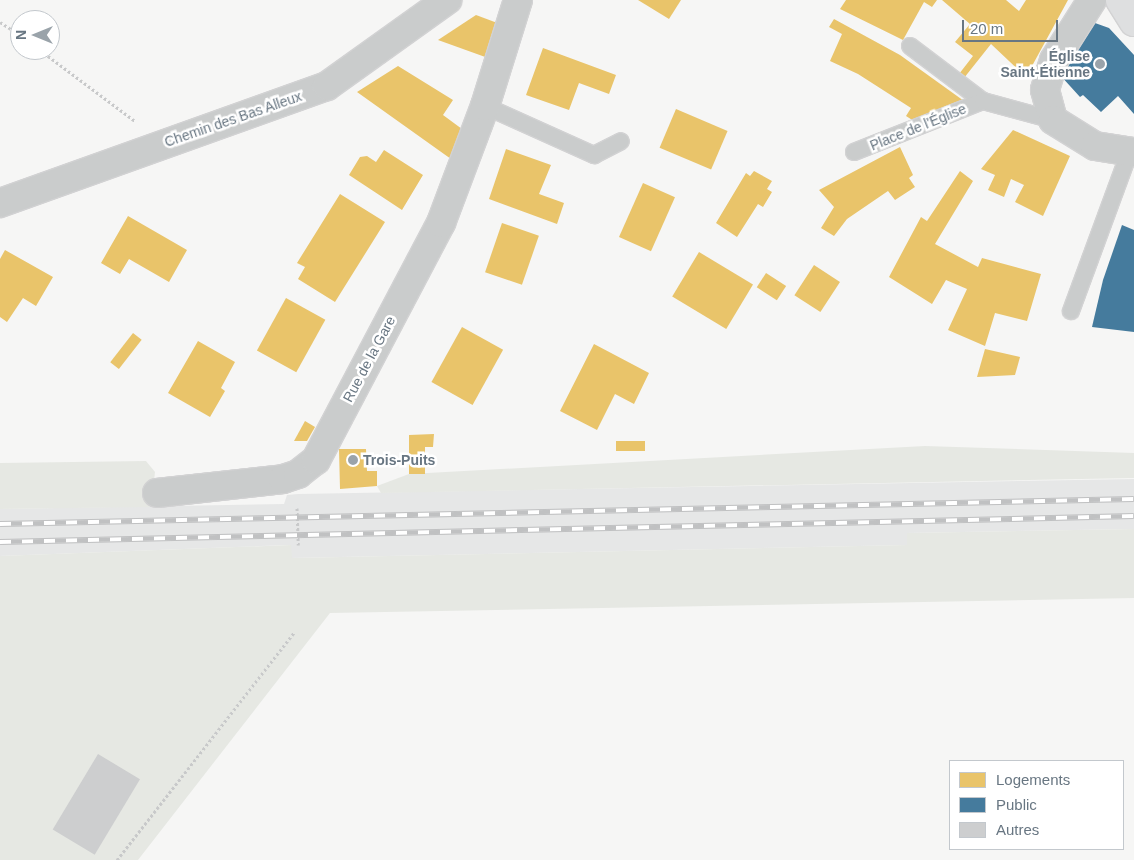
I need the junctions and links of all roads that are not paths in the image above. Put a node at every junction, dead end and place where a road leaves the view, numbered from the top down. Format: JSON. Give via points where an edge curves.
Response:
{"nodes":[{"id":1,"x":446,"y":0,"type":"edge"},
{"id":2,"x":518,"y":0,"type":"edge"},
{"id":3,"x":1092,"y":0,"type":"edge"},
{"id":4,"x":1120,"y":0,"type":"edge"},
{"id":5,"x":1134,"y":22,"type":"edge"},
{"id":6,"x":910,"y":46,"type":"dead end"},
{"id":7,"x":983,"y":101,"type":"junction"},
{"id":8,"x":485,"y":106,"type":"junction"},
{"id":9,"x":1054,"y":120,"type":"junction"},
{"id":10,"x":621,"y":142,"type":"dead end"},
{"id":11,"x":854,"y":152,"type":"dead end"},
{"id":12,"x":1132,"y":152,"type":"edge"},
{"id":13,"x":0,"y":203,"type":"edge"},
{"id":14,"x":1071,"y":311,"type":"dead end"},
{"id":15,"x":157,"y":493,"type":"dead end"}],
"edges":[{"from":1,"to":13,"type":"street","name":"Chemin des Bas Alleux","via":[[327,86]]},
{"from":2,"to":8,"type":"street","name":"Rue de la Gare"},
{"from":3,"to":9,"type":"street","via":[[1054,60],[1045,90]]},
{"from":4,"to":5,"type":"street"},
{"from":6,"to":7,"type":"lane","name":"Place de l'Église"},
{"from":7,"to":9,"type":"lane","name":"Place de l'Église"},
{"from":7,"to":11,"type":"lane","name":"Place de l'Église"},
{"from":8,"to":10,"type":"lane","via":[[594,154]]},
{"from":8,"to":15,"type":"street","name":"Rue de la Gare","via":[[441,223],[316,460],[298,474],[283,479]]},
{"from":9,"to":12,"type":"street","name":"Place de l'Église","via":[[1095,146]]},
{"from":12,"to":14,"type":"lane"}]}
